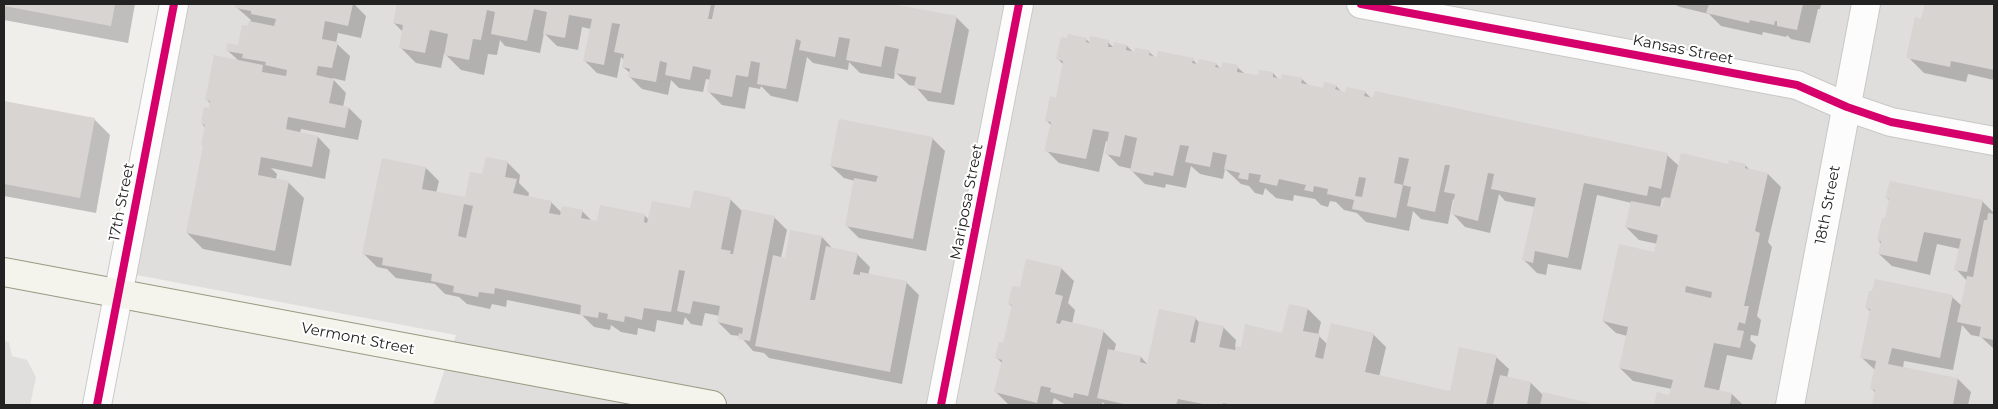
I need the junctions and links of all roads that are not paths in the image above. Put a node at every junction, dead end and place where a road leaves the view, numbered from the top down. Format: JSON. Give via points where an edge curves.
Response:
{"nodes":[{"id":1,"x":174,"y":4,"type":"edge"},
{"id":2,"x":1020,"y":4,"type":"edge"},
{"id":3,"x":1361,"y":4,"type":"edge"},
{"id":4,"x":1866,"y":4,"type":"edge"},
{"id":5,"x":1847,"y":107,"type":"junction"},
{"id":6,"x":1994,"y":141,"type":"edge"},
{"id":7,"x":4,"y":272,"type":"edge"},
{"id":8,"x":118,"y":294,"type":"junction"},
{"id":9,"x":97,"y":405,"type":"edge"},
{"id":10,"x":712,"y":405,"type":"edge"},
{"id":11,"x":941,"y":405,"type":"edge"},
{"id":12,"x":1790,"y":405,"type":"edge"}],
"edges":[{"from":1,"to":8,"type":"street","name":"17th Street"},
{"from":2,"to":11,"type":"street","name":"Mariposa Street"},
{"from":3,"to":5,"type":"street","name":"Kansas Street","via":[[1797,85]]},
{"from":4,"to":5,"type":"street","name":"18th Street"},
{"from":5,"to":6,"type":"street","name":"Kansas Street","via":[[1890,122]]},
{"from":5,"to":12,"type":"street","name":"18th Street"},
{"from":7,"to":8,"type":"main road","name":"Vermont Street"},
{"from":8,"to":9,"type":"street","name":"17th Street"},
{"from":8,"to":10,"type":"main road","name":"Vermont Street"}]}
